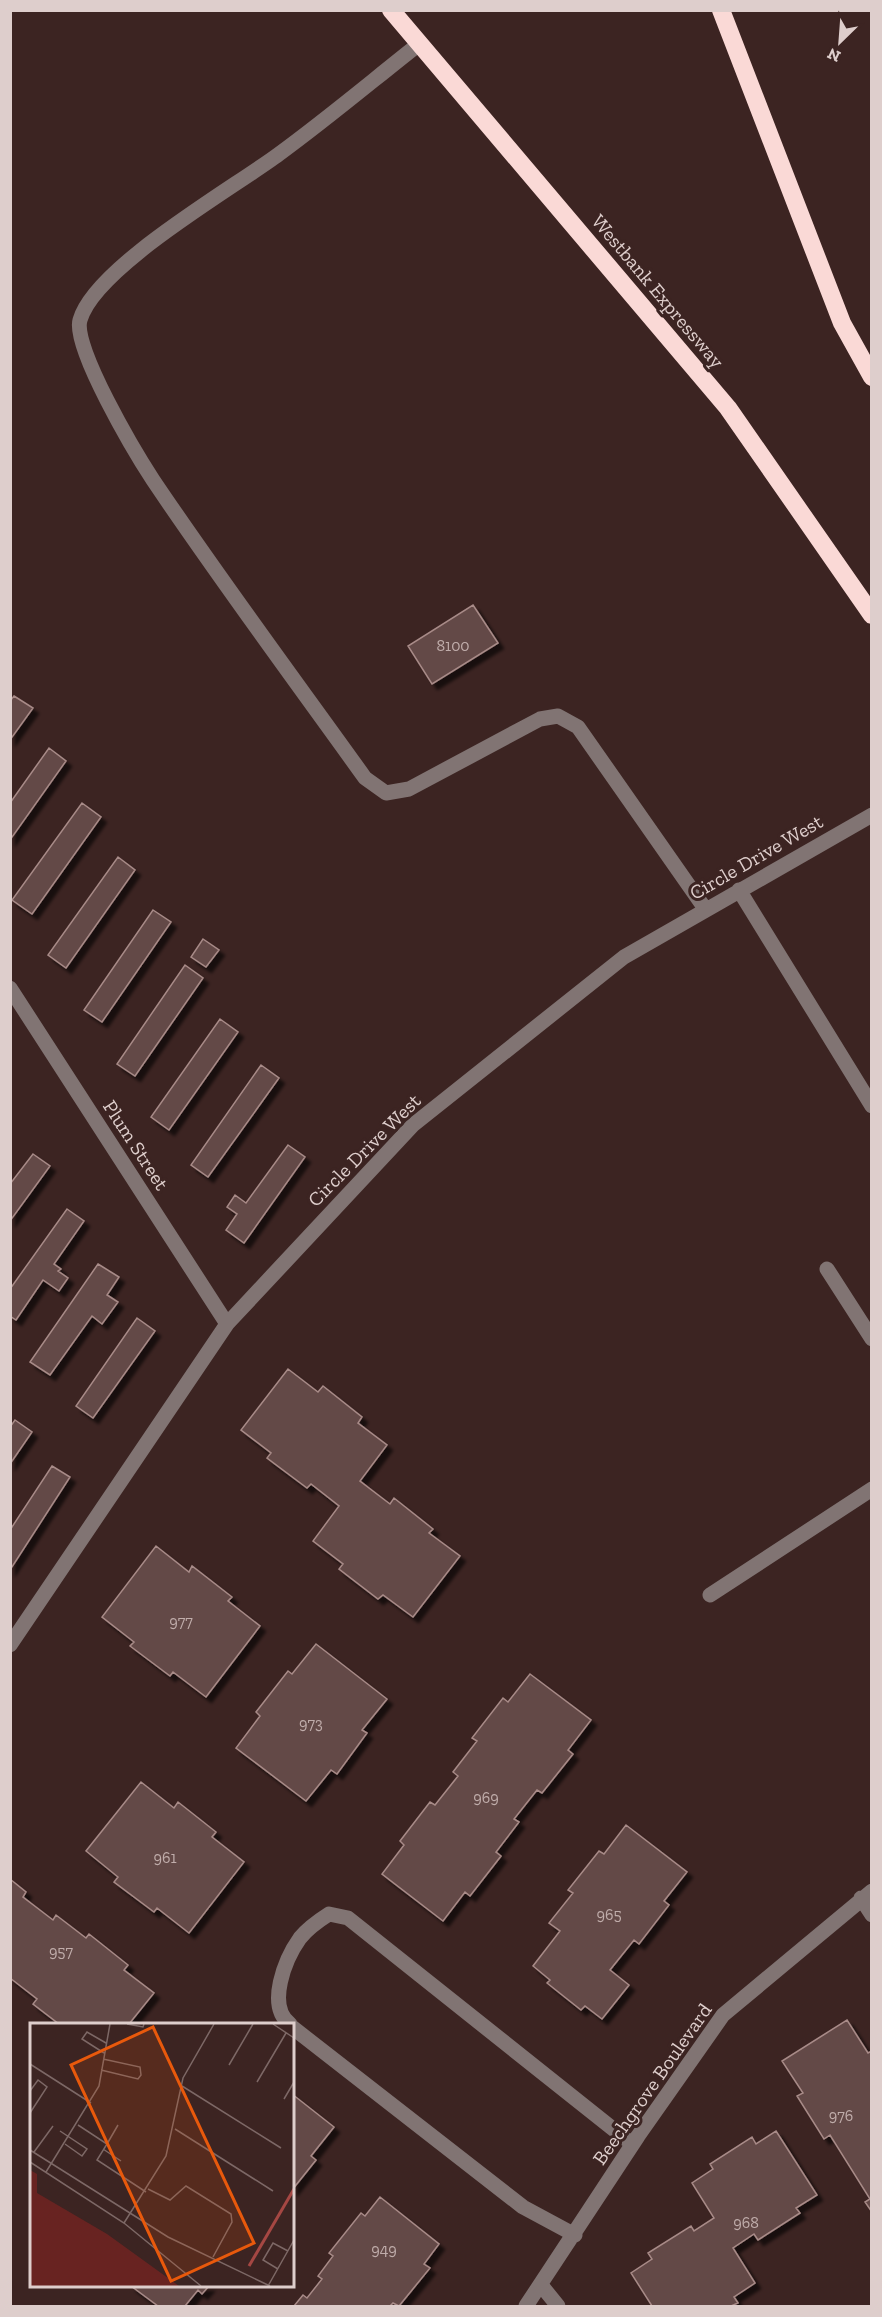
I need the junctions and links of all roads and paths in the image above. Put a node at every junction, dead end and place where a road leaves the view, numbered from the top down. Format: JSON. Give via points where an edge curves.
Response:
{"nodes":[{"id":1,"x":390,"y":10,"type":"edge"},
{"id":2,"x":721,"y":10,"type":"edge"},
{"id":3,"x":419,"y":44,"type":"junction"},
{"id":4,"x":872,"y":377,"type":"edge"},
{"id":5,"x":872,"y":615,"type":"edge"},
{"id":6,"x":872,"y":815,"type":"edge"},
{"id":7,"x":739,"y":890,"type":"junction"},
{"id":8,"x":706,"y":910,"type":"junction"},
{"id":9,"x":10,"y":988,"type":"edge"},
{"id":10,"x":872,"y":1106,"type":"edge"},
{"id":11,"x":827,"y":1269,"type":"dead end"},
{"id":12,"x":227,"y":1324,"type":"junction"},
{"id":13,"x":872,"y":1339,"type":"edge"},
{"id":14,"x":872,"y":1489,"type":"edge"},
{"id":15,"x":710,"y":1595,"type":"dead end"},
{"id":16,"x":10,"y":1645,"type":"edge"},
{"id":17,"x":866,"y":1894,"type":"edge"},
{"id":18,"x":872,"y":1915,"type":"edge"},
{"id":19,"x":287,"y":2023,"type":"edge"},
{"id":20,"x":294,"y":2028,"type":"edge"},
{"id":21,"x":632,"y":2144,"type":"junction"},
{"id":22,"x":575,"y":2235,"type":"junction"},
{"id":23,"x":541,"y":2285,"type":"junction"},
{"id":24,"x":526,"y":2307,"type":"edge"},
{"id":25,"x":558,"y":2307,"type":"edge"}],
"edges":[{"from":1,"to":3,"type":"highway","name":"Westbank Expressway"},
{"from":2,"to":4,"type":"highway","via":[[842,323]]},
{"from":3,"to":5,"type":"highway","name":"Westbank Expressway","via":[[728,408]]},
{"from":3,"to":8,"type":"street","via":[[279,155],[147,246],[108,278],[90,299],[79,322],[84,347],[97,381],[152,478],[365,778],[386,793],[409,789],[540,719],[558,716],[578,726]]},
{"from":6,"to":7,"type":"street","name":"Circle Drive West"},
{"from":7,"to":8,"type":"street","name":"Circle Drive West"},
{"from":7,"to":10,"type":"street"},
{"from":8,"to":12,"type":"street","name":"Circle Drive West","via":[[624,957],[413,1125]]},
{"from":9,"to":12,"type":"street","name":"Plum Street"},
{"from":11,"to":13,"type":"street"},
{"from":12,"to":16,"type":"street","name":"Circle Drive West"},
{"from":14,"to":15,"type":"street"},
{"from":17,"to":18,"type":"street"},
{"from":17,"to":21,"type":"street","name":"Beechgrove Boulevard","via":[[723,2015]]},
{"from":19,"to":21,"type":"street","via":[[282,2019],[278,2000],[280,1981],[299,1939],[329,1914],[348,1918]]},
{"from":20,"to":22,"type":"street","via":[[523,2207]]},
{"from":21,"to":22,"type":"street","name":"Beechgrove Boulevard"},
{"from":22,"to":23,"type":"street","name":"Beechgrove Boulevard"},
{"from":23,"to":24,"type":"street","name":"Beechgrove Boulevard"},
{"from":23,"to":25,"type":"street"}]}
